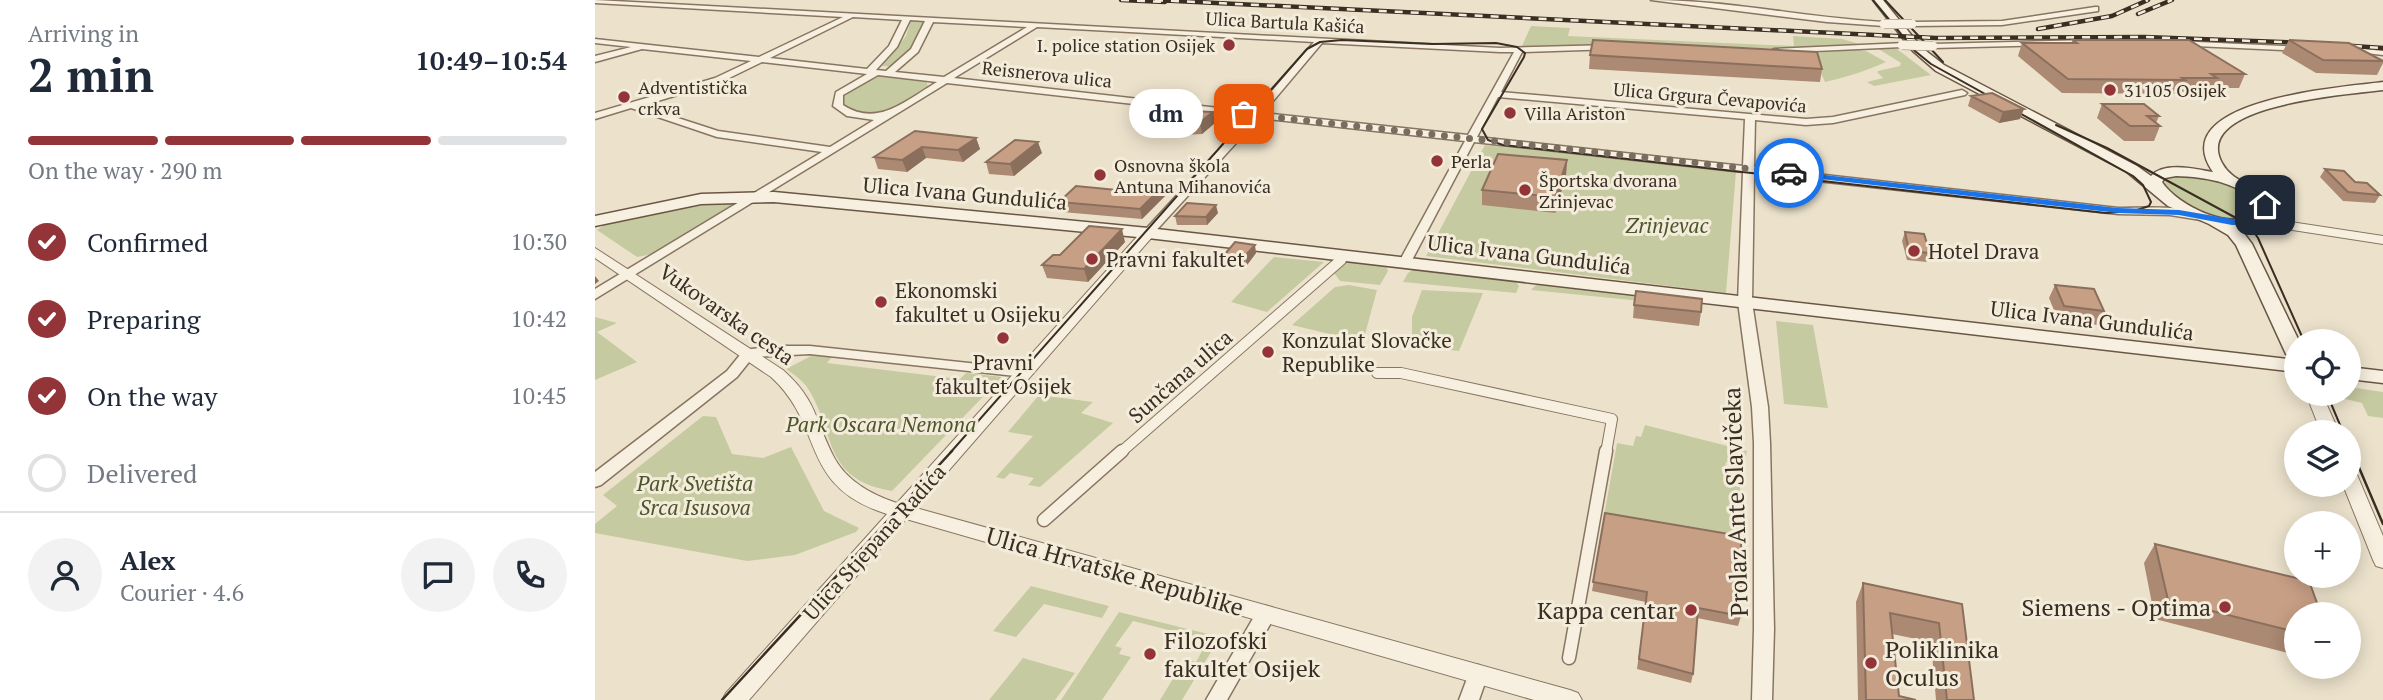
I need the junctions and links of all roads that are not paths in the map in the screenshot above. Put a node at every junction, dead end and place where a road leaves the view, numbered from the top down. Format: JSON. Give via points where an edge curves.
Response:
{"nodes":[{"id":1,"x":1655,"y":0,"type":"edge"},
{"id":2,"x":1878,"y":0,"type":"edge"},
{"id":3,"x":605,"y":2,"type":"edge"},
{"id":4,"x":595,"y":3,"type":"edge"},
{"id":5,"x":2095,"y":9,"type":"dead end"},
{"id":6,"x":853,"y":15,"type":"junction"},
{"id":7,"x":907,"y":18,"type":"junction"},
{"id":8,"x":930,"y":19,"type":"junction"},
{"id":9,"x":1037,"y":24,"type":"junction"},
{"id":10,"x":1320,"y":40,"type":"junction"},
{"id":11,"x":595,"y":41,"type":"edge"},
{"id":12,"x":2102,"y":42,"type":"edge"},
{"id":13,"x":2168,"y":43,"type":"edge"},
{"id":14,"x":643,"y":46,"type":"junction"},
{"id":15,"x":1623,"y":47,"type":"edge"},
{"id":16,"x":2314,"y":49,"type":"edge"},
{"id":17,"x":1519,"y":50,"type":"junction"},
{"id":18,"x":1762,"y":50,"type":"edge"},
{"id":19,"x":2337,"y":50,"type":"joint"},
{"id":20,"x":2383,"y":53,"type":"edge"},
{"id":21,"x":761,"y":59,"type":"junction"},
{"id":22,"x":595,"y":60,"type":"edge"},
{"id":23,"x":2377,"y":62,"type":"edge"},
{"id":24,"x":878,"y":72,"type":"junction"},
{"id":25,"x":947,"y":80,"type":"junction"},
{"id":26,"x":2383,"y":83,"type":"edge"},
{"id":27,"x":1965,"y":88,"type":"junction"},
{"id":28,"x":2350,"y":89,"type":"joint"},
{"id":29,"x":1495,"y":93,"type":"junction"},
{"id":30,"x":630,"y":105,"type":"junction"},
{"id":31,"x":1256,"y":115,"type":"junction"},
{"id":32,"x":595,"y":116,"type":"edge"},
{"id":33,"x":884,"y":118,"type":"junction"},
{"id":34,"x":1750,"y":118,"type":"junction"},
{"id":35,"x":1472,"y":138,"type":"junction"},
{"id":36,"x":833,"y":150,"type":"junction"},
{"id":37,"x":2115,"y":161,"type":"junction"},
{"id":38,"x":2214,"y":164,"type":"junction"},
{"id":39,"x":1747,"y":169,"type":"junction"},
{"id":40,"x":2190,"y":172,"type":"junction"},
{"id":41,"x":2171,"y":173,"type":"junction"},
{"id":42,"x":2239,"y":185,"type":"junction"},
{"id":43,"x":2158,"y":190,"type":"junction"},
{"id":44,"x":756,"y":197,"type":"junction"},
{"id":45,"x":2265,"y":205,"type":"junction"},
{"id":46,"x":2118,"y":211,"type":"junction"},
{"id":47,"x":2205,"y":218,"type":"junction"},
{"id":48,"x":595,"y":221,"type":"edge"},
{"id":49,"x":2256,"y":221,"type":"junction"},
{"id":50,"x":2303,"y":227,"type":"junction"},
{"id":51,"x":1148,"y":233,"type":"junction"},
{"id":52,"x":2383,"y":240,"type":"edge"},
{"id":53,"x":2244,"y":244,"type":"junction"},
{"id":54,"x":595,"y":251,"type":"edge"},
{"id":55,"x":1341,"y":260,"type":"dead end"},
{"id":56,"x":1405,"y":262,"type":"junction"},
{"id":57,"x":629,"y":274,"type":"junction"},
{"id":58,"x":595,"y":296,"type":"edge"},
{"id":59,"x":1745,"y":302,"type":"junction"},
{"id":60,"x":2284,"y":329,"type":"edge"},
{"id":61,"x":749,"y":354,"type":"junction"},
{"id":62,"x":2284,"y":365,"type":"edge"},
{"id":63,"x":1024,"y":373,"type":"junction"},
{"id":64,"x":1377,"y":373,"type":"dead end"},
{"id":65,"x":2361,"y":374,"type":"edge"},
{"id":66,"x":2383,"y":377,"type":"edge"},
{"id":67,"x":595,"y":481,"type":"edge"},
{"id":68,"x":2357,"y":497,"type":"edge"},
{"id":69,"x":901,"y":511,"type":"junction"},
{"id":70,"x":1044,"y":520,"type":"dead end"},
{"id":71,"x":2383,"y":559,"type":"edge"},
{"id":72,"x":1266,"y":614,"type":"junction"},
{"id":73,"x":1569,"y":658,"type":"dead end"},
{"id":74,"x":1478,"y":674,"type":"junction"},
{"id":75,"x":734,"y":700,"type":"edge"},
{"id":76,"x":1216,"y":700,"type":"edge"},
{"id":77,"x":1469,"y":700,"type":"edge"},
{"id":78,"x":1570,"y":700,"type":"edge"},
{"id":79,"x":1762,"y":700,"type":"edge"}],
"edges":[{"from":1,"to":5,"type":"street","bridge":true,"via":[[1884,24],[2002,23]]},
{"from":2,"to":27,"type":"main road","via":[[1917,49]]},
{"from":3,"to":4,"type":"street","name":"Ulica Bartula Kašića"},
{"from":3,"to":6,"type":"street","name":"Ulica Bartula Kašića"},
{"from":6,"to":7,"type":"street","name":"Ulica Bartula Kašića"},
{"from":6,"to":21,"type":"street"},
{"from":7,"to":8,"type":"street","name":"Ulica Bartula Kašića"},
{"from":7,"to":24,"type":"street","via":[[903,34]]},
{"from":8,"to":9,"type":"street","name":"Ulica Bartula Kašića"},
{"from":8,"to":24,"type":"street","via":[[915,50]]},
{"from":9,"to":10,"type":"street","name":"Ulica Bartula Kašića"},
{"from":9,"to":25,"type":"street"},
{"from":10,"to":17,"type":"street","name":"Ulica Bartula Kašića"},
{"from":10,"to":31,"type":"street","name":"Ulica Stjepana Radića"},
{"from":11,"to":14,"type":"street","name":"Reisnerova ulica"},
{"from":12,"to":18,"type":"street","bridge":true},
{"from":13,"to":16,"type":"street"},
{"from":14,"to":21,"type":"street","name":"Reisnerova ulica"},
{"from":14,"to":22,"type":"street"},
{"from":15,"to":17,"type":"street","name":"Ulica Bartula Kašića"},
{"from":17,"to":29,"type":"street"},
{"from":19,"to":23,"type":"street"},
{"from":19,"to":23,"type":"main road"},
{"from":20,"to":23,"type":"street"},
{"from":21,"to":24,"type":"street","name":"Reisnerova ulica"},
{"from":21,"to":30,"type":"street","via":[[718,80]]},
{"from":24,"to":25,"type":"street","name":"Reisnerova ulica"},
{"from":24,"to":33,"type":"street","via":[[839,94],[838,106],[850,114]]},
{"from":25,"to":31,"type":"street","name":"Reisnerova ulica"},
{"from":25,"to":33,"type":"street"},
{"from":26,"to":28,"type":"main road"},
{"from":27,"to":34,"type":"street","name":"Ulica Grgura Čevapovića","via":[[1819,122]]},
{"from":27,"to":37,"type":"main road"},
{"from":28,"to":38,"type":"main road","via":[[2267,105],[2231,118],[2211,141]]},
{"from":29,"to":34,"type":"street","name":"Ulica Grgura Čevapovića"},
{"from":29,"to":35,"type":"street"},
{"from":30,"to":32,"type":"street"},
{"from":30,"to":36,"type":"street","via":[[717,134]]},
{"from":31,"to":35,"type":"street","name":"Reisnerova ulica"},
{"from":31,"to":51,"type":"street","name":"Ulica Stjepana Radića"},
{"from":33,"to":36,"type":"street"},
{"from":34,"to":39,"type":"street"},
{"from":35,"to":39,"type":"street","name":"Reisnerova ulica"},
{"from":35,"to":56,"type":"street"},
{"from":36,"to":44,"type":"street"},
{"from":37,"to":41,"type":"main road"},
{"from":37,"to":43,"type":"main road"},
{"from":38,"to":40,"type":"main road"},
{"from":38,"to":42,"type":"main road"},
{"from":39,"to":46,"type":"street","name":"Reisnerova ulica"},
{"from":39,"to":59,"type":"street"},
{"from":40,"to":41,"type":"main road"},
{"from":40,"to":42,"type":"main road"},
{"from":41,"to":43,"type":"main road","via":[[2156,177]]},
{"from":42,"to":45,"type":"main road"},
{"from":43,"to":46,"type":"street","via":[[2160,200],[2154,206]]},
{"from":43,"to":47,"type":"main road","via":[[2179,207]]},
{"from":44,"to":48,"type":"main road","name":"Ulica Ivana Gundulića","via":[[701,199]]},
{"from":44,"to":51,"type":"main road","name":"Ulica Ivana Gundulića"},
{"from":44,"to":57,"type":"street"},
{"from":45,"to":49,"type":"main road","via":[[2267,213]]},
{"from":45,"to":50,"type":"street"},
{"from":46,"to":47,"type":"street","name":"Reisnerova ulica"},
{"from":47,"to":49,"type":"main road"},
{"from":47,"to":53,"type":"main road","via":[[2227,227]]},
{"from":49,"to":50,"type":"street"},
{"from":49,"to":53,"type":"main road","via":[[2245,230]]},
{"from":50,"to":52,"type":"street"},
{"from":51,"to":56,"type":"main road","name":"Ulica Ivana Gundulića"},
{"from":51,"to":63,"type":"street","name":"Ulica Stjepana Radića"},
{"from":53,"to":60,"type":"main road"},
{"from":54,"to":57,"type":"street","name":"Vukovarska cesta"},
{"from":55,"to":70,"type":"street","name":"Sunčana ulica"},
{"from":56,"to":59,"type":"main road","name":"Ulica Ivana Gundulića"},
{"from":57,"to":58,"type":"street"},
{"from":57,"to":61,"type":"street","name":"Vukovarska cesta"},
{"from":59,"to":62,"type":"main road","name":"Ulica Ivana Gundulića"},
{"from":59,"to":79,"type":"street","name":"Prolaz Ante Slavičeka","via":[[1762,443]]},
{"from":61,"to":63,"type":"street","via":[[777,349],[810,351]]},
{"from":61,"to":67,"type":"street","via":[[732,374]]},
{"from":61,"to":69,"type":"street","name":"Vukovarska cesta","via":[[793,389],[842,482],[869,500]]},
{"from":63,"to":69,"type":"street","name":"Ulica Stjepana Radića"},
{"from":64,"to":73,"type":"street","via":[[1401,373],[1612,419]]},
{"from":65,"to":66,"type":"main road"},
{"from":68,"to":71,"type":"street"},
{"from":69,"to":72,"type":"street","name":"Ulica Hrvatske Republike"},
{"from":69,"to":75,"type":"street","name":"Ulica Stjepana Radića"},
{"from":72,"to":74,"type":"street","name":"Ulica Hrvatske Republike"},
{"from":72,"to":76,"type":"street"},
{"from":74,"to":77,"type":"street"},
{"from":74,"to":78,"type":"street","name":"Ulica Hrvatske Republike"}]}
